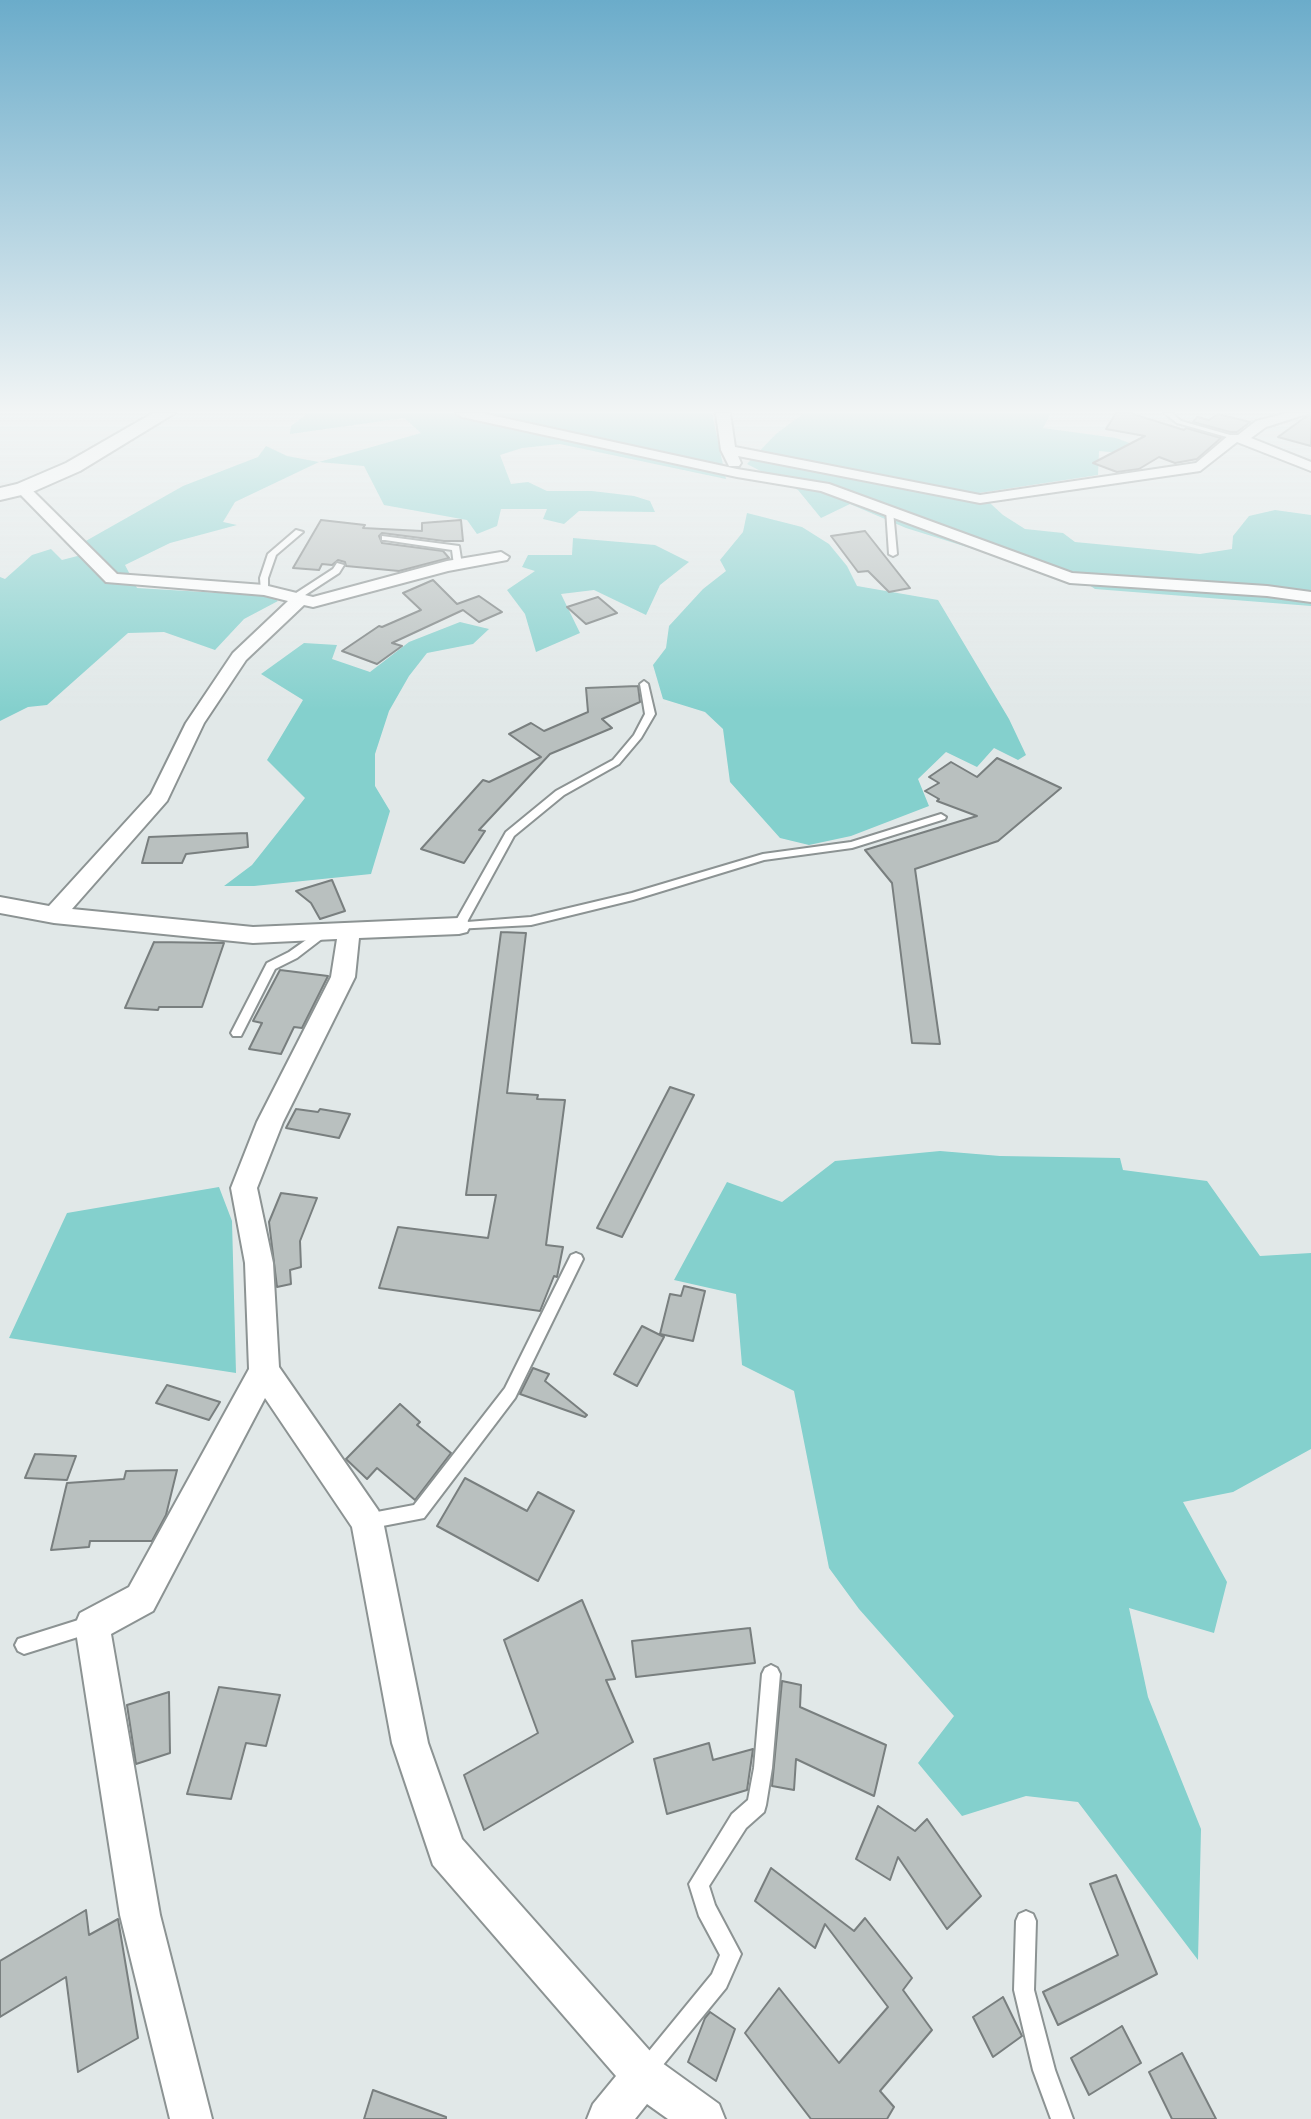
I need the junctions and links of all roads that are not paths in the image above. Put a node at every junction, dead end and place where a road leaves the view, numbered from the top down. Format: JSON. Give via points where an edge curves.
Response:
{"nodes":[{"id":1,"x":889,"y":511,"type":"edge"},
{"id":2,"x":45,"y":512,"type":"edge"},
{"id":3,"x":891,"y":512,"type":"edge"},
{"id":4,"x":299,"y":532,"type":"dead end"},
{"id":5,"x":386,"y":538,"type":"dead end"},
{"id":6,"x":893,"y":554,"type":"dead end"},
{"id":7,"x":501,"y":557,"type":"dead end"},
{"id":8,"x":340,"y":565,"type":"dead end"},
{"id":9,"x":458,"y":565,"type":"junction"},
{"id":10,"x":264,"y":590,"type":"junction"},
{"id":11,"x":298,"y":597,"type":"junction"},
{"id":12,"x":1311,"y":597,"type":"edge"},
{"id":13,"x":644,"y":684,"type":"dead end"},
{"id":14,"x":941,"y":817,"type":"dead end"},
{"id":15,"x":0,"y":905,"type":"edge"},
{"id":16,"x":54,"y":915,"type":"junction"},
{"id":17,"x":460,"y":926,"type":"junction"},
{"id":18,"x":336,"y":932,"type":"junction"},
{"id":19,"x":237,"y":1033,"type":"dead end"},
{"id":20,"x":576,"y":1259,"type":"dead end"},
{"id":21,"x":264,"y":1371,"type":"junction"},
{"id":22,"x":367,"y":1521,"type":"junction"},
{"id":23,"x":92,"y":1625,"type":"junction"},
{"id":24,"x":24,"y":1645,"type":"dead end"},
{"id":25,"x":771,"y":1674,"type":"dead end"},
{"id":26,"x":1026,"y":1921,"type":"dead end"},
{"id":27,"x":643,"y":2075,"type":"junction"},
{"id":28,"x":191,"y":2119,"type":"edge"},
{"id":29,"x":608,"y":2119,"type":"edge"},
{"id":30,"x":704,"y":2119,"type":"edge"},
{"id":31,"x":1062,"y":2119,"type":"edge"}],
"edges":[{"from":1,"to":6,"type":"lane"},
{"from":2,"to":10,"type":"street","via":[[111,579]]},
{"from":3,"to":12,"type":"street","via":[[1070,578]]},
{"from":4,"to":10,"type":"lane","via":[[272,554]]},
{"from":5,"to":9,"type":"lane","via":[[456,548]]},
{"from":7,"to":9,"type":"street"},
{"from":8,"to":11,"type":"lane"},
{"from":9,"to":11,"type":"street","via":[[313,602]]},
{"from":10,"to":11,"type":"street"},
{"from":11,"to":16,"type":"street","via":[[239,657],[195,723],[160,797]]},
{"from":13,"to":17,"type":"lane","via":[[650,714],[638,736],[616,762],[560,793],[510,834]]},
{"from":14,"to":17,"type":"lane","via":[[852,845],[763,857],[531,921]]},
{"from":15,"to":16,"type":"street"},
{"from":16,"to":18,"type":"street","via":[[253,934]]},
{"from":17,"to":18,"type":"street"},
{"from":18,"to":19,"type":"lane","via":[[271,966]]},
{"from":18,"to":21,"type":"street","via":[[343,977],[270,1122],[244,1188],[258,1264]]},
{"from":20,"to":22,"type":"lane","via":[[510,1393],[418,1512]]},
{"from":21,"to":22,"type":"street"},
{"from":21,"to":23,"type":"street","via":[[141,1600]]},
{"from":22,"to":27,"type":"street","via":[[410,1743],[447,1851]]},
{"from":23,"to":24,"type":"lane"},
{"from":23,"to":28,"type":"street","via":[[140,1915]]},
{"from":25,"to":27,"type":"lane","via":[[757,1805],[738,1821],[699,1884],[706,1909],[731,1954],[719,1980]]},
{"from":26,"to":31,"type":"lane","via":[[1024,1990]]},
{"from":27,"to":29,"type":"street"},
{"from":27,"to":30,"type":"street"}]}
